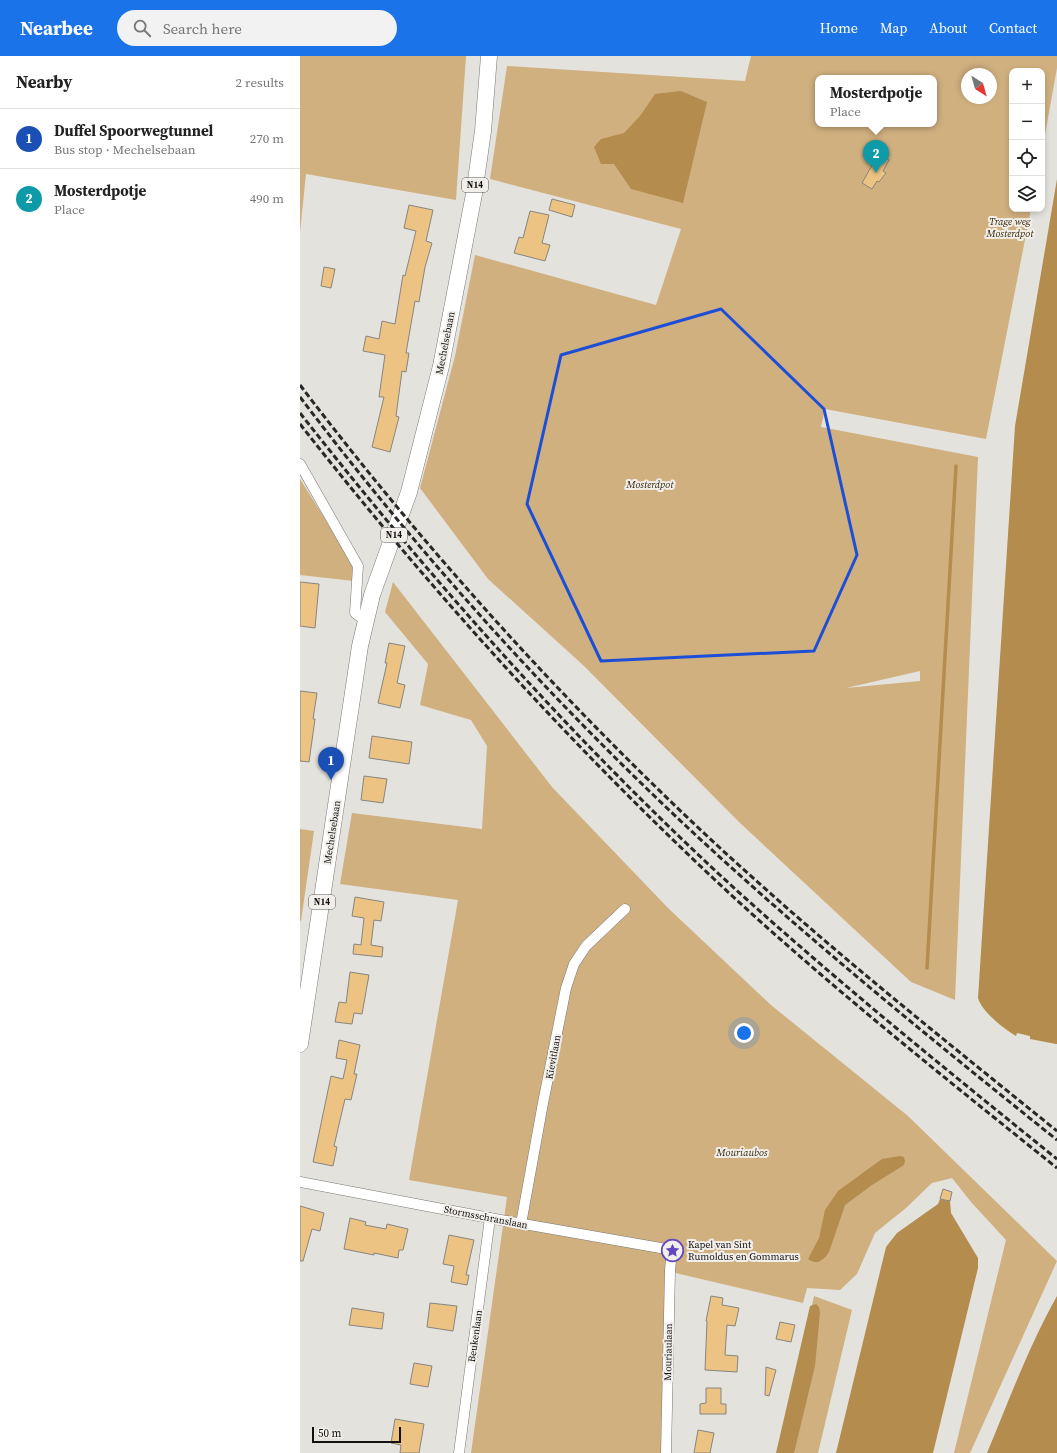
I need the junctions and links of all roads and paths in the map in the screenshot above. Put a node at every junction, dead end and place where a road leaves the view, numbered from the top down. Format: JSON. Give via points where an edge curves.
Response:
{"nodes":[{"id":1,"x":489,"y":56,"type":"edge"},
{"id":2,"x":300,"y":464,"type":"edge"},
{"id":3,"x":366,"y":621,"type":"junction"},
{"id":4,"x":625,"y":909,"type":"dead end"},
{"id":5,"x":300,"y":1044,"type":"edge"},
{"id":6,"x":300,"y":1182,"type":"edge"},
{"id":7,"x":490,"y":1218,"type":"junction"},
{"id":8,"x":522,"y":1224,"type":"junction"},
{"id":9,"x":672,"y":1250,"type":"joint"},
{"id":10,"x":459,"y":1453,"type":"edge"},
{"id":11,"x":666,"y":1453,"type":"edge"}],
"edges":[{"from":1,"to":3,"type":"main road","name":"Mechelsebaan","number":"N14","via":[[483,131],[474,194],[441,366],[410,492],[372,596]]},
{"from":2,"to":3,"type":"street","via":[[358,566],[355,613]]},
{"from":3,"to":5,"type":"main road","name":"Mechelsebaan","number":"N14","via":[[360,646]]},
{"from":4,"to":8,"type":"street","name":"Kievitlaan","via":[[586,946],[574,964],[566,988]]},
{"from":6,"to":7,"type":"street","name":"Stormsschranslaan"},
{"from":7,"to":8,"type":"street","name":"Stormsschranslaan"},
{"from":7,"to":10,"type":"street","name":"Beukenlaan"},
{"from":8,"to":9,"type":"street","name":"Stormsschranslaan"},
{"from":9,"to":11,"type":"street","name":"Mouriaulaan"}]}
